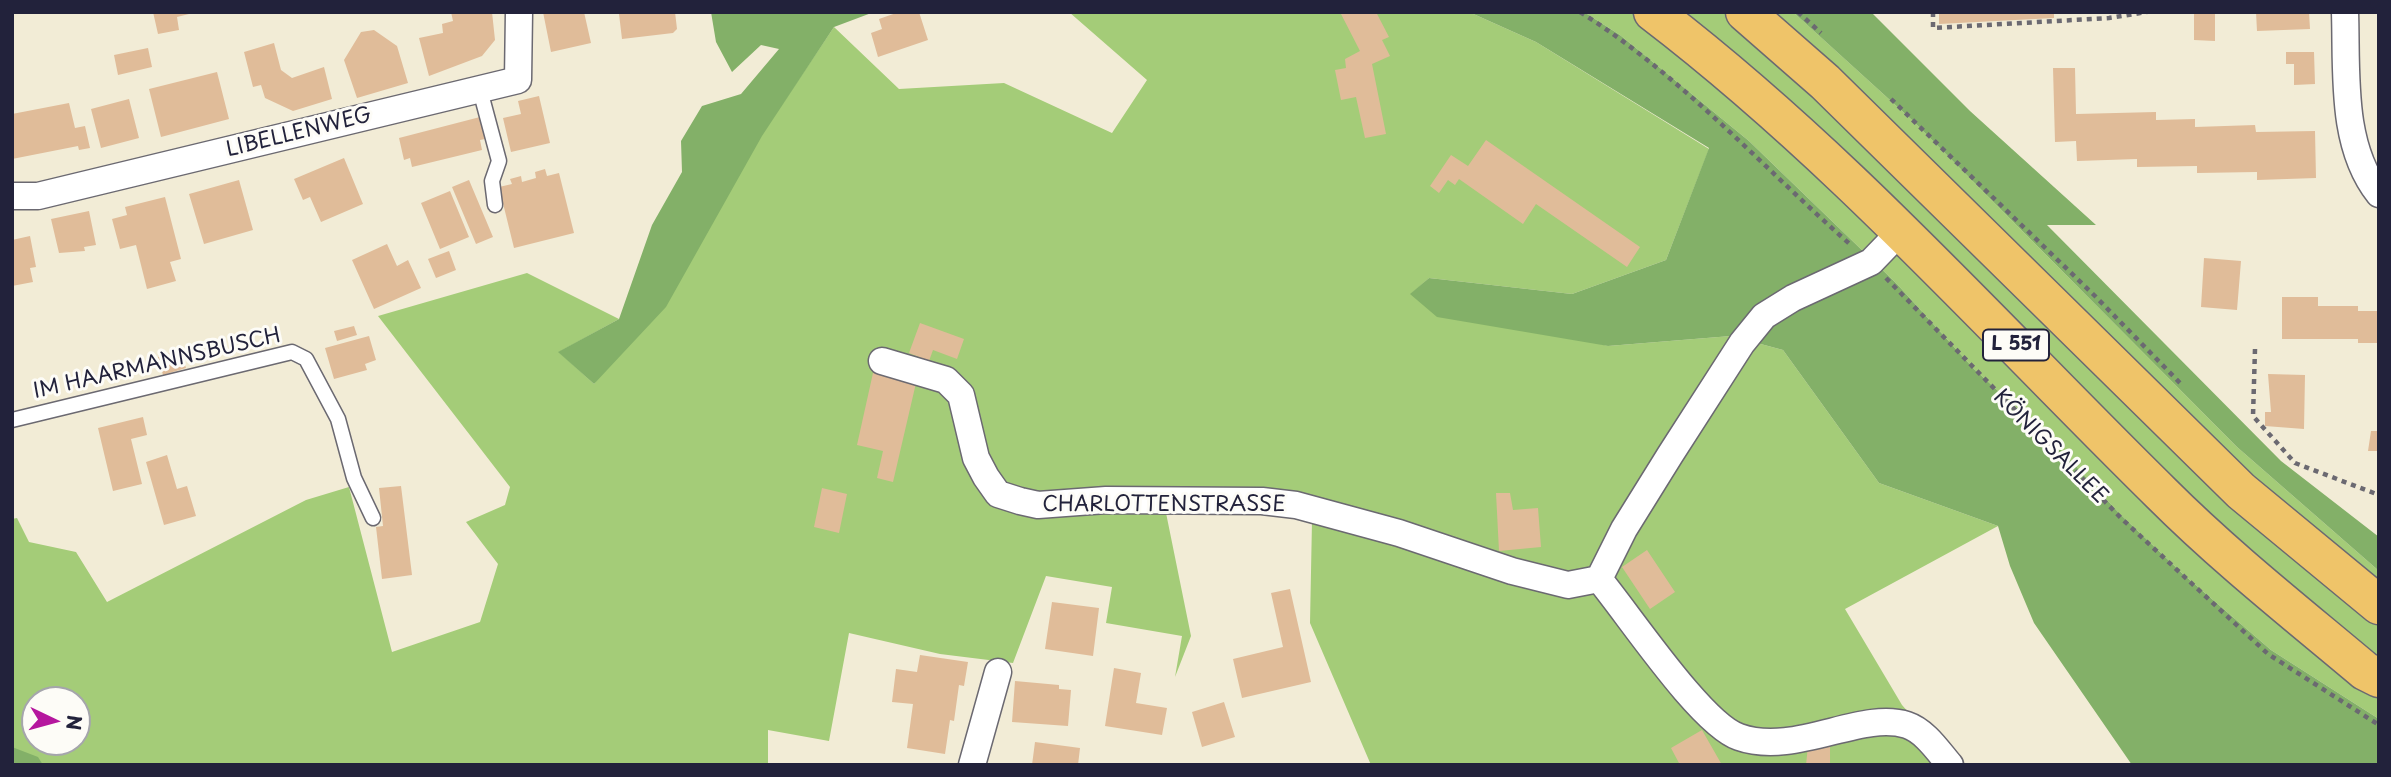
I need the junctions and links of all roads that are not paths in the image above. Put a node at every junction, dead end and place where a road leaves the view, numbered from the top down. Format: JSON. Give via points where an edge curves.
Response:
{"nodes":[{"id":1,"x":519,"y":12,"type":"edge"},
{"id":2,"x":1653,"y":12,"type":"edge"},
{"id":3,"x":1745,"y":12,"type":"edge"},
{"id":4,"x":2345,"y":12,"type":"edge"},
{"id":5,"x":480,"y":90,"type":"junction"},
{"id":6,"x":2379,"y":194,"type":"edge"},
{"id":7,"x":12,"y":196,"type":"edge"},
{"id":8,"x":495,"y":205,"type":"dead end"},
{"id":9,"x":1899,"y":233,"type":"junction"},
{"id":10,"x":882,"y":361,"type":"dead end"},
{"id":11,"x":12,"y":420,"type":"edge"},
{"id":12,"x":373,"y":518,"type":"dead end"},
{"id":13,"x":1599,"y":579,"type":"junction"},
{"id":14,"x":2379,"y":606,"type":"edge"},
{"id":15,"x":998,"y":672,"type":"dead end"},
{"id":16,"x":2379,"y":678,"type":"edge"},
{"id":17,"x":972,"y":765,"type":"edge"},
{"id":18,"x":1950,"y":765,"type":"edge"}],
"edges":[{"from":1,"to":5,"type":"street","name":"LIBELLENWEG","via":[[518,80]]},
{"from":2,"to":9,"type":"main road","number":"L 551","via":[[1768,107]]},
{"from":3,"to":14,"type":"main road","number":"L 551","via":[[1825,82],[2241,491]]},
{"from":4,"to":6,"type":"street","via":[[2351,127],[2360,161]]},
{"from":5,"to":7,"type":"street","name":"LIBELLENWEG","via":[[38,196]]},
{"from":5,"to":8,"type":"lane","via":[[499,161],[492,181]]},
{"from":9,"to":13,"type":"street","via":[[1871,262],[1764,316],[1670,455]]},
{"from":9,"to":16,"type":"main road","number":"L 551","via":[[2214,544]]},
{"from":10,"to":13,"type":"street","name":"CHARLOTTENSTRASSE","via":[[946,380],[961,395],[976,458],[986,477],[998,494],[1020,501],[1038,505],[1106,500],[1297,505],[1512,571],[1568,584]]},
{"from":11,"to":12,"type":"lane","name":"IM HAARMANNSBUSCH","via":[[292,352],[306,359],[338,419],[354,478]]},
{"from":13,"to":18,"type":"street","via":[[1680,683],[1729,732],[1757,742],[1785,742],[1885,723],[1908,726]]},
{"from":15,"to":17,"type":"street"}]}
